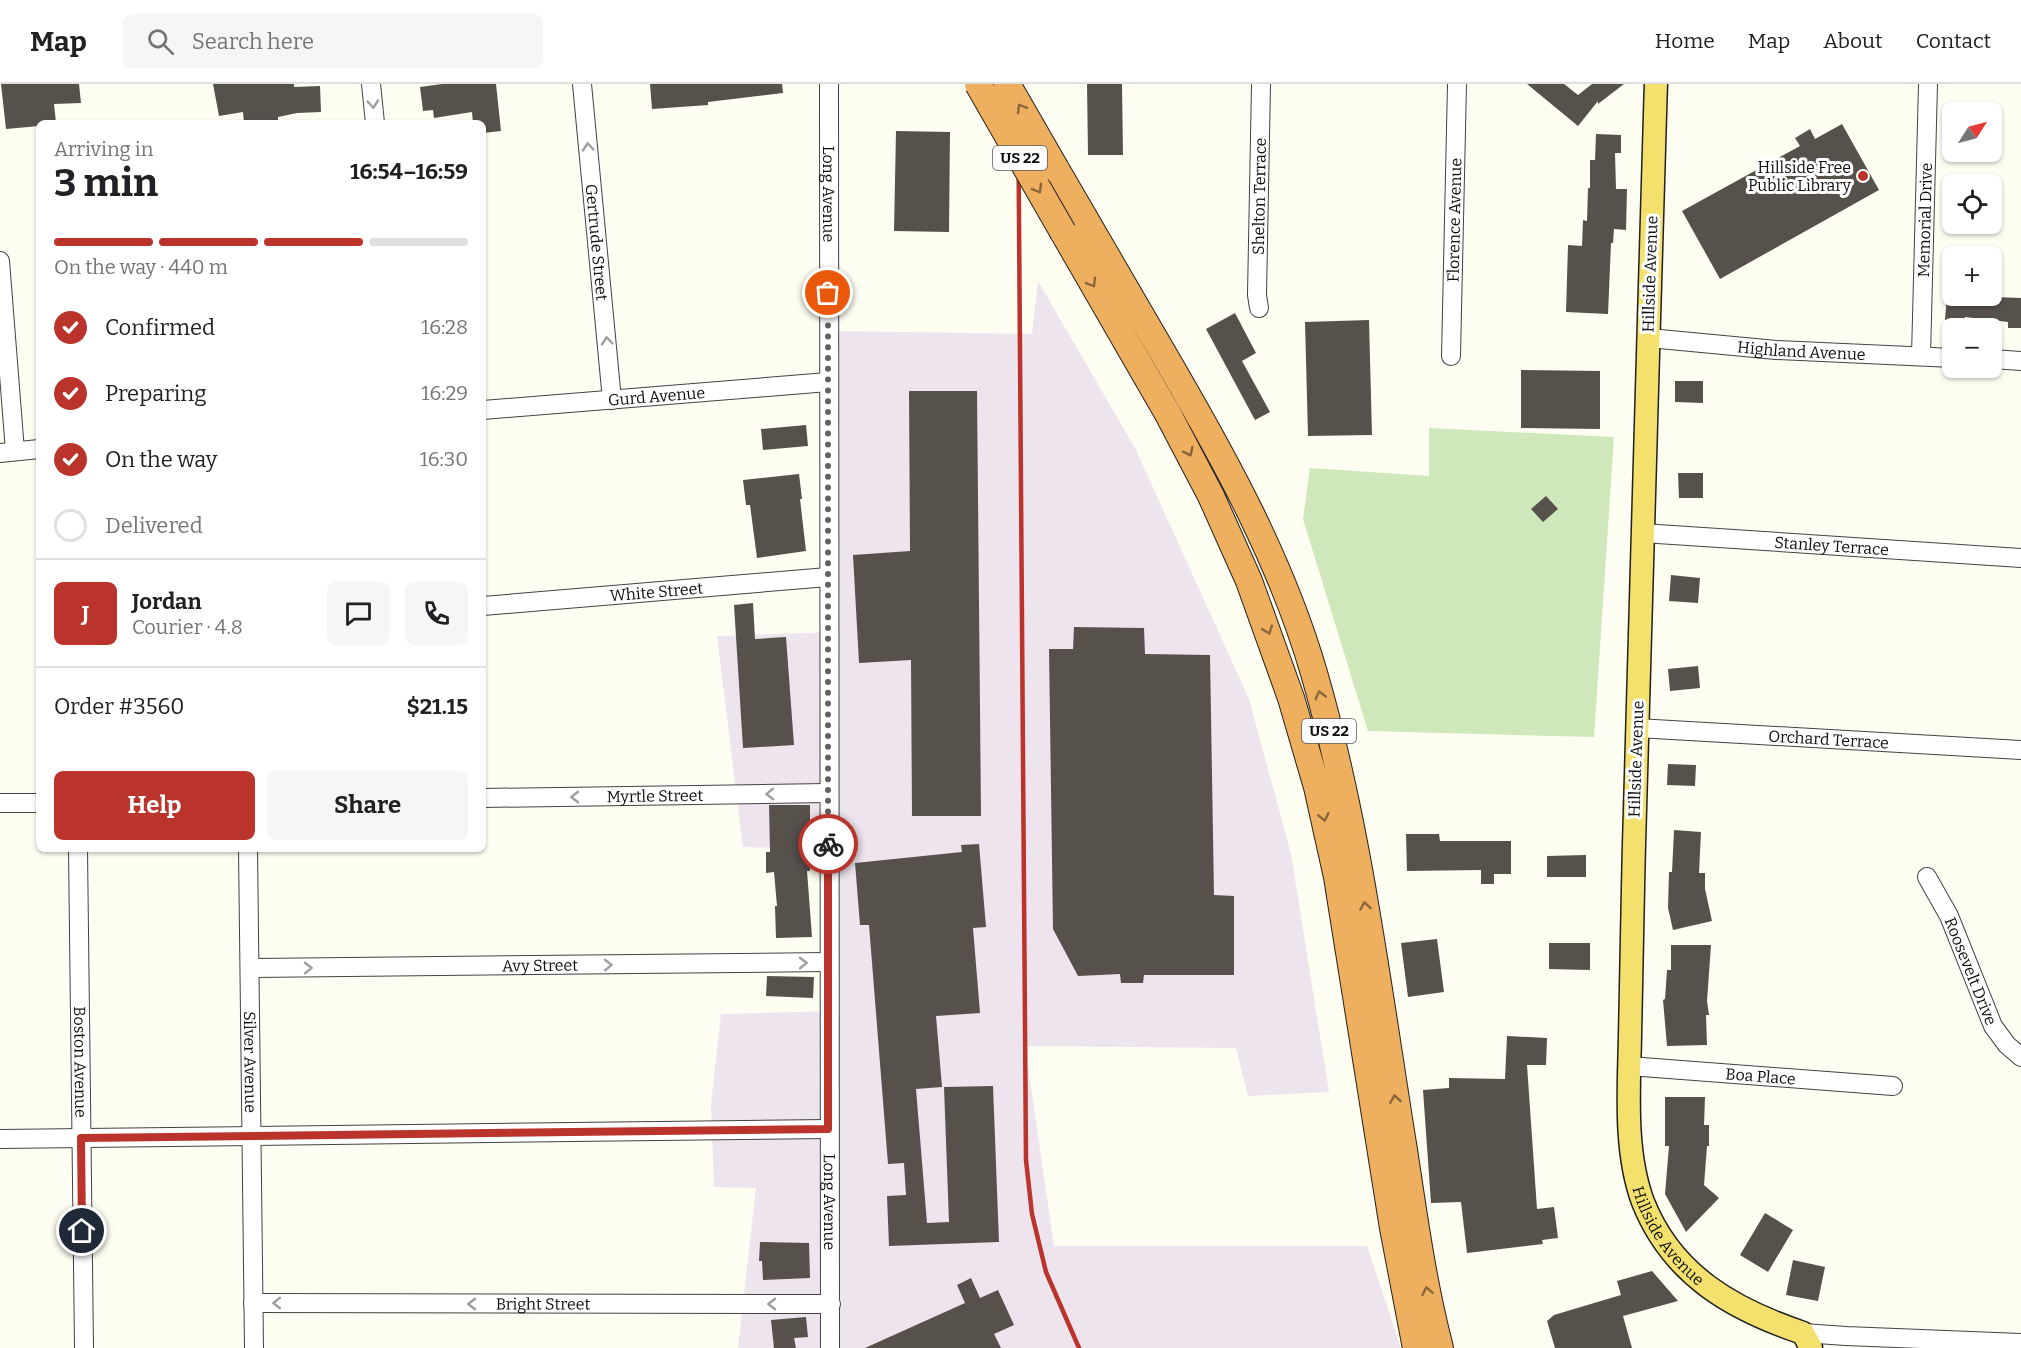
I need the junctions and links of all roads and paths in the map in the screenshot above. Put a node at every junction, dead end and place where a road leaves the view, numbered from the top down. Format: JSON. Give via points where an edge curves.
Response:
{"nodes":[{"id":1,"x":371,"y":84,"type":"edge"},
{"id":2,"x":582,"y":84,"type":"edge"},
{"id":3,"x":829,"y":84,"type":"edge"},
{"id":4,"x":978,"y":84,"type":"edge"},
{"id":5,"x":1007,"y":84,"type":"edge"},
{"id":6,"x":1262,"y":84,"type":"edge"},
{"id":7,"x":1457,"y":84,"type":"edge"},
{"id":8,"x":1656,"y":84,"type":"edge"},
{"id":9,"x":1928,"y":84,"type":"edge"},
{"id":10,"x":375,"y":120,"type":"edge"},
{"id":11,"x":0,"y":261,"type":"edge"},
{"id":12,"x":1259,"y":308,"type":"dead end"},
{"id":13,"x":1649,"y":338,"type":"junction"},
{"id":14,"x":1451,"y":356,"type":"dead end"},
{"id":15,"x":1921,"y":356,"type":"junction"},
{"id":16,"x":1942,"y":357,"type":"edge"},
{"id":17,"x":2002,"y":360,"type":"edge"},
{"id":18,"x":2021,"y":361,"type":"edge"},
{"id":19,"x":828,"y":382,"type":"junction"},
{"id":20,"x":612,"y":399,"type":"junction"},
{"id":21,"x":486,"y":410,"type":"edge"},
{"id":22,"x":36,"y":449,"type":"edge"},
{"id":23,"x":8,"y":452,"type":"edge"},
{"id":24,"x":1642,"y":533,"type":"junction"},
{"id":25,"x":2021,"y":558,"type":"edge"},
{"id":26,"x":828,"y":577,"type":"junction"},
{"id":27,"x":486,"y":606,"type":"edge"},
{"id":28,"x":1637,"y":728,"type":"junction"},
{"id":29,"x":2021,"y":750,"type":"edge"},
{"id":30,"x":828,"y":793,"type":"junction"},
{"id":31,"x":486,"y":798,"type":"edge"},
{"id":32,"x":0,"y":803,"type":"edge"},
{"id":33,"x":36,"y":803,"type":"edge"},
{"id":34,"x":78,"y":852,"type":"edge"},
{"id":35,"x":248,"y":852,"type":"edge"},
{"id":36,"x":1927,"y":877,"type":"dead end"},
{"id":37,"x":828,"y":962,"type":"junction"},
{"id":38,"x":250,"y":968,"type":"junction"},
{"id":39,"x":2021,"y":1057,"type":"edge"},
{"id":40,"x":1629,"y":1066,"type":"junction"},
{"id":41,"x":1893,"y":1086,"type":"dead end"},
{"id":42,"x":828,"y":1129,"type":"junction"},
{"id":43,"x":251,"y":1136,"type":"junction"},
{"id":44,"x":81,"y":1138,"type":"junction"},
{"id":45,"x":0,"y":1139,"type":"edge"},
{"id":46,"x":253,"y":1303,"type":"junction"},
{"id":47,"x":831,"y":1304,"type":"junction"},
{"id":48,"x":1807,"y":1340,"type":"edge"},
{"id":49,"x":2021,"y":1343,"type":"edge"},
{"id":50,"x":84,"y":1348,"type":"edge"},
{"id":51,"x":254,"y":1348,"type":"edge"},
{"id":52,"x":830,"y":1348,"type":"edge"},
{"id":53,"x":1416,"y":1348,"type":"edge"},
{"id":54,"x":1440,"y":1348,"type":"edge"}],
"edges":[{"from":1,"to":10,"type":"street","one_way":true},
{"from":20,"to":2,"type":"street","name":"Gertrude Street","one_way":true},
{"from":3,"to":19,"type":"street","name":"Long Avenue"},
{"from":4,"to":53,"type":"highway","number":"US 22","one_way":true,"bridge":true,"via":[[1211,496],[1253,591],[1291,698],[1317,787],[1337,877]]},
{"from":54,"to":5,"type":"highway","number":"US 22","one_way":true,"bridge":true,"via":[[1425,1281],[1361,882],[1329,731],[1304,642],[1270,556],[1201,418]]},
{"from":6,"to":12,"type":"street","name":"Shelton Terrace"},
{"from":7,"to":14,"type":"street","name":"Florence Avenue"},
{"from":8,"to":13,"type":"main road","name":"Hillside Avenue"},
{"from":9,"to":15,"type":"street","name":"Memorial Drive"},
{"from":11,"to":23,"type":"street"},
{"from":13,"to":15,"type":"street","name":"Highland Avenue","via":[[1776,350]]},
{"from":13,"to":24,"type":"main road","name":"Hillside Avenue"},
{"from":15,"to":16,"type":"street","name":"Highland Avenue"},
{"from":17,"to":18,"type":"street"},
{"from":19,"to":20,"type":"street","name":"Gurd Avenue"},
{"from":19,"to":26,"type":"street","name":"Long Avenue"},
{"from":20,"to":21,"type":"street","name":"Gurd Avenue"},
{"from":22,"to":23,"type":"street"},
{"from":24,"to":25,"type":"street","name":"Stanley Terrace"},
{"from":24,"to":28,"type":"main road","name":"Hillside Avenue"},
{"from":26,"to":27,"type":"street","name":"White Street"},
{"from":26,"to":30,"type":"street","name":"Long Avenue"},
{"from":28,"to":29,"type":"street","name":"Orchard Terrace"},
{"from":28,"to":40,"type":"main road","name":"Hillside Avenue"},
{"from":30,"to":31,"type":"street","name":"Myrtle Street","one_way":true},
{"from":30,"to":37,"type":"street","name":"Long Avenue"},
{"from":32,"to":33,"type":"street"},
{"from":34,"to":44,"type":"street","name":"Boston Avenue"},
{"from":35,"to":38,"type":"street","name":"Silver Avenue"},
{"from":36,"to":39,"type":"street","name":"Roosevelt Drive","via":[[1949,916],[1993,1026]]},
{"from":38,"to":37,"type":"street","name":"Avy Street","one_way":true},
{"from":37,"to":42,"type":"street","name":"Long Avenue"},
{"from":38,"to":43,"type":"street","name":"Silver Avenue"},
{"from":40,"to":41,"type":"street","name":"Boa Place"},
{"from":40,"to":48,"type":"main road","name":"Hillside Avenue","via":[[1636,1178],[1645,1206],[1666,1245],[1688,1270],[1720,1296]]},
{"from":42,"to":43,"type":"street"},
{"from":42,"to":47,"type":"street","name":"Long Avenue"},
{"from":43,"to":44,"type":"street"},
{"from":43,"to":46,"type":"street","name":"Silver Avenue"},
{"from":44,"to":45,"type":"street"},
{"from":44,"to":50,"type":"street","name":"Boston Avenue"},
{"from":47,"to":46,"type":"street","name":"Bright Street","one_way":true},
{"from":46,"to":51,"type":"street","name":"Silver Avenue"},
{"from":47,"to":52,"type":"street","name":"Long Avenue"},
{"from":48,"to":49,"type":"street"}]}
